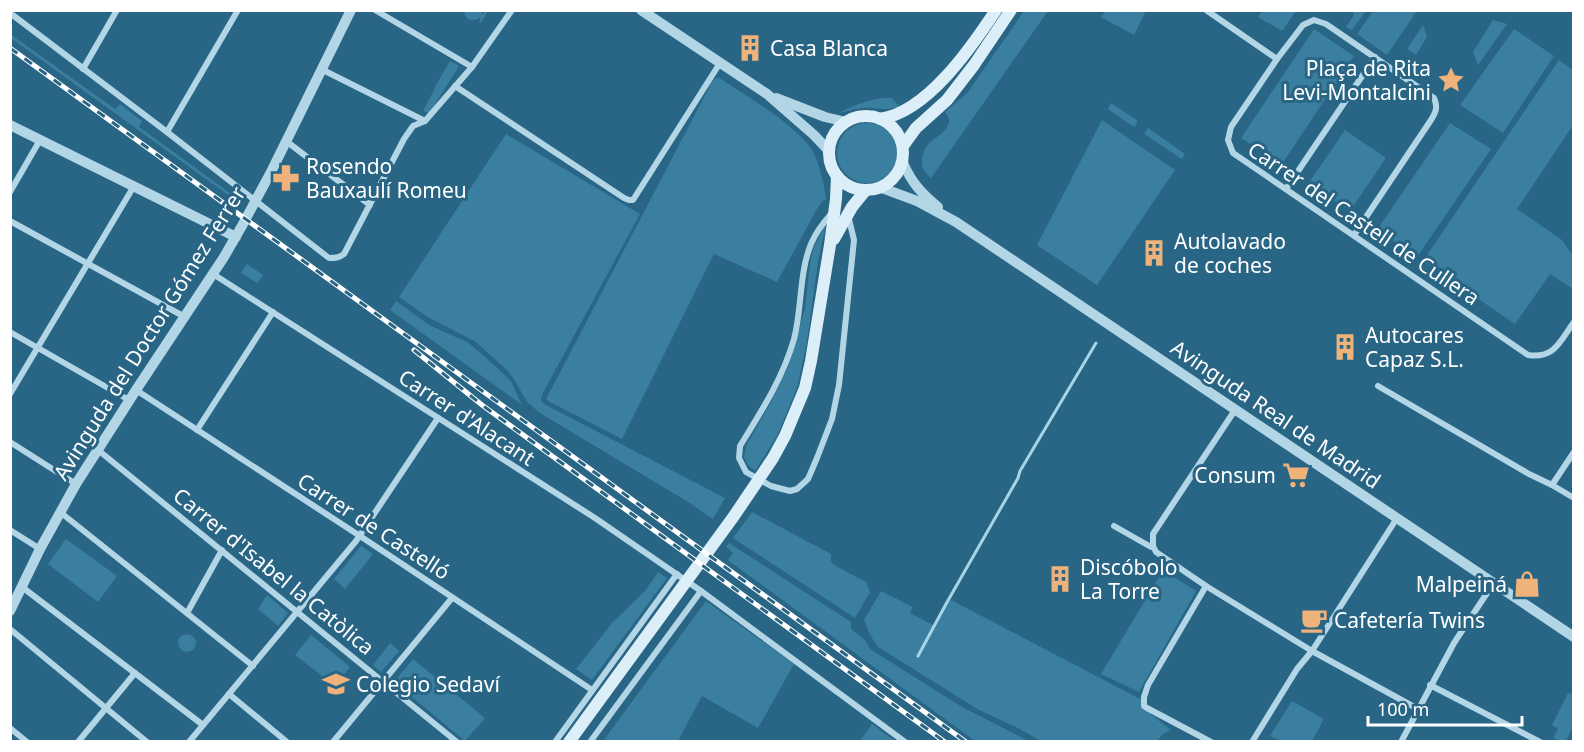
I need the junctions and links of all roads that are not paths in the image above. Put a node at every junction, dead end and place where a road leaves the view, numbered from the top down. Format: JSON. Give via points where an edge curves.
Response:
{"nodes":[{"id":1,"x":117,"y":10,"type":"edge"},
{"id":2,"x":238,"y":10,"type":"edge"},
{"id":3,"x":351,"y":10,"type":"edge"},
{"id":4,"x":375,"y":10,"type":"edge"},
{"id":5,"x":512,"y":10,"type":"edge"},
{"id":6,"x":641,"y":10,"type":"edge"},
{"id":7,"x":996,"y":10,"type":"edge"},
{"id":8,"x":1011,"y":10,"type":"edge"},
{"id":9,"x":1020,"y":10,"type":"edge"},
{"id":10,"x":1206,"y":10,"type":"edge"},
{"id":11,"x":10,"y":13,"type":"edge"},
{"id":12,"x":1375,"y":57,"type":"junction"},
{"id":13,"x":1277,"y":59,"type":"junction"},
{"id":14,"x":720,"y":63,"type":"junction"},
{"id":15,"x":472,"y":67,"type":"junction"},
{"id":16,"x":83,"y":69,"type":"junction"},
{"id":17,"x":321,"y":69,"type":"junction"},
{"id":18,"x":456,"y":86,"type":"junction"},
{"id":19,"x":767,"y":94,"type":"junction"},
{"id":20,"x":947,"y":100,"type":"junction"},
{"id":21,"x":880,"y":119,"type":"junction"},
{"id":22,"x":425,"y":122,"type":"junction"},
{"id":23,"x":846,"y":122,"type":"junction"},
{"id":24,"x":10,"y":125,"type":"edge"},
{"id":25,"x":167,"y":132,"type":"junction"},
{"id":26,"x":40,"y":140,"type":"junction"},
{"id":27,"x":286,"y":141,"type":"junction"},
{"id":28,"x":903,"y":146,"type":"junction"},
{"id":29,"x":829,"y":151,"type":"junction"},
{"id":30,"x":903,"y":163,"type":"junction"},
{"id":31,"x":837,"y":176,"type":"junction"},
{"id":32,"x":134,"y":185,"type":"junction"},
{"id":33,"x":882,"y":188,"type":"junction"},
{"id":34,"x":1286,"y":189,"type":"junction"},
{"id":35,"x":866,"y":191,"type":"junction"},
{"id":36,"x":10,"y":192,"type":"edge"},
{"id":37,"x":256,"y":201,"type":"junction"},
{"id":38,"x":370,"y":206,"type":"junction"},
{"id":39,"x":835,"y":207,"type":"junction"},
{"id":40,"x":848,"y":215,"type":"junction"},
{"id":41,"x":10,"y":221,"type":"edge"},
{"id":42,"x":956,"y":222,"type":"junction"},
{"id":43,"x":1354,"y":235,"type":"junction"},
{"id":44,"x":236,"y":237,"type":"junction"},
{"id":45,"x":830,"y":245,"type":"junction"},
{"id":46,"x":88,"y":264,"type":"junction"},
{"id":47,"x":213,"y":274,"type":"junction"},
{"id":48,"x":273,"y":312,"type":"junction"},
{"id":49,"x":185,"y":317,"type":"junction"},
{"id":50,"x":1574,"y":322,"type":"edge"},
{"id":51,"x":10,"y":332,"type":"edge"},
{"id":52,"x":38,"y":347,"type":"junction"},
{"id":53,"x":1378,"y":386,"type":"dead end"},
{"id":54,"x":136,"y":390,"type":"junction"},
{"id":55,"x":10,"y":394,"type":"edge"},
{"id":56,"x":129,"y":400,"type":"junction"},
{"id":57,"x":1235,"y":410,"type":"junction"},
{"id":58,"x":438,"y":418,"type":"junction"},
{"id":59,"x":197,"y":430,"type":"junction"},
{"id":60,"x":10,"y":442,"type":"edge"},
{"id":61,"x":98,"y":450,"type":"junction"},
{"id":62,"x":1574,"y":452,"type":"edge"},
{"id":63,"x":76,"y":484,"type":"junction"},
{"id":64,"x":1552,"y":484,"type":"junction"},
{"id":65,"x":1574,"y":498,"type":"edge"},
{"id":66,"x":60,"y":512,"type":"junction"},
{"id":67,"x":1397,"y":518,"type":"junction"},
{"id":68,"x":1114,"y":526,"type":"dead end"},
{"id":69,"x":10,"y":530,"type":"edge"},
{"id":70,"x":360,"y":536,"type":"junction"},
{"id":71,"x":1153,"y":546,"type":"junction"},
{"id":72,"x":40,"y":549,"type":"junction"},
{"id":73,"x":222,"y":550,"type":"junction"},
{"id":74,"x":677,"y":574,"type":"junction"},
{"id":75,"x":1493,"y":584,"type":"junction"},
{"id":76,"x":1206,"y":586,"type":"junction"},
{"id":77,"x":22,"y":587,"type":"junction"},
{"id":78,"x":701,"y":591,"type":"junction"},
{"id":79,"x":452,"y":597,"type":"junction"},
{"id":80,"x":10,"y":610,"type":"edge"},
{"id":81,"x":298,"y":612,"type":"junction"},
{"id":82,"x":187,"y":613,"type":"junction"},
{"id":83,"x":10,"y":629,"type":"edge"},
{"id":84,"x":1574,"y":637,"type":"edge"},
{"id":85,"x":1312,"y":651,"type":"junction"},
{"id":86,"x":253,"y":666,"type":"junction"},
{"id":87,"x":135,"y":673,"type":"junction"},
{"id":88,"x":383,"y":681,"type":"junction"},
{"id":89,"x":1431,"y":685,"type":"junction"},
{"id":90,"x":592,"y":690,"type":"junction"},
{"id":91,"x":230,"y":694,"type":"junction"},
{"id":92,"x":106,"y":708,"type":"junction"},
{"id":93,"x":1418,"y":709,"type":"junction"},
{"id":94,"x":203,"y":725,"type":"junction"},
{"id":95,"x":10,"y":728,"type":"edge"},
{"id":96,"x":27,"y":741,"type":"edge"},
{"id":97,"x":78,"y":741,"type":"edge"},
{"id":98,"x":147,"y":741,"type":"edge"},
{"id":99,"x":189,"y":741,"type":"edge"},
{"id":100,"x":287,"y":741,"type":"edge"},
{"id":101,"x":333,"y":741,"type":"edge"},
{"id":102,"x":457,"y":741,"type":"edge"},
{"id":103,"x":555,"y":741,"type":"edge"},
{"id":104,"x":569,"y":741,"type":"edge"},
{"id":105,"x":590,"y":741,"type":"edge"},
{"id":106,"x":905,"y":741,"type":"edge"},
{"id":107,"x":1211,"y":741,"type":"edge"},
{"id":108,"x":1252,"y":741,"type":"edge"},
{"id":109,"x":1401,"y":741,"type":"edge"},
{"id":110,"x":1540,"y":741,"type":"edge"}],
"edges":[{"from":1,"to":16,"type":"street"},
{"from":2,"to":25,"type":"street"},
{"from":3,"to":17,"type":"street","name":"Avinguda del Doctor Gómez Ferrer"},
{"from":4,"to":15,"type":"street"},
{"from":5,"to":15,"type":"street"},
{"from":6,"to":14,"type":"street"},
{"from":7,"to":21,"type":"main road","via":[[967,52],[929,92],[898,114]]},
{"from":8,"to":20,"type":"main road"},
{"from":9,"to":20,"type":"main road","via":[[978,73]]},
{"from":10,"to":13,"type":"street"},
{"from":11,"to":16,"type":"street"},
{"from":12,"to":13,"type":"street","via":[[1314,20],[1303,25]]},
{"from":12,"to":34,"type":"street"},
{"from":12,"to":43,"type":"street","via":[[1434,98],[1436,113]]},
{"from":13,"to":34,"type":"street","name":"Carrer del Castell de Cullera","via":[[1231,127],[1228,140],[1233,153]]},
{"from":14,"to":18,"type":"street","via":[[633,200],[624,198]]},
{"from":14,"to":19,"type":"street"},
{"from":15,"to":18,"type":"street"},
{"from":16,"to":25,"type":"street"},
{"from":17,"to":22,"type":"street"},
{"from":17,"to":27,"type":"street","name":"Avinguda del Doctor Gómez Ferrer"},
{"from":18,"to":22,"type":"street"},
{"from":19,"to":23,"type":"street"},
{"from":19,"to":29,"type":"street"},
{"from":20,"to":28,"type":"main road","via":[[916,128]]},
{"from":21,"to":23,"type":"main road","via":[[857,117]]},
{"from":21,"to":28,"type":"main road","via":[[891,125]]},
{"from":22,"to":38,"type":"street","via":[[413,126],[404,139]]},
{"from":23,"to":29,"type":"main road"},
{"from":24,"to":26,"type":"street"},
{"from":25,"to":37,"type":"street"},
{"from":26,"to":32,"type":"street"},
{"from":26,"to":36,"type":"street"},
{"from":27,"to":37,"type":"street","name":"Avinguda del Doctor Gómez Ferrer"},
{"from":27,"to":38,"type":"street"},
{"from":28,"to":30,"type":"main road"},
{"from":29,"to":31,"type":"main road"},
{"from":30,"to":33,"type":"main road","via":[[891,182]]},
{"from":30,"to":42,"type":"street","name":"Avinguda Real de Madrid","via":[[914,185]]},
{"from":31,"to":35,"type":"main road","via":[[845,184]]},
{"from":31,"to":39,"type":"main road"},
{"from":32,"to":44,"type":"street"},
{"from":32,"to":46,"type":"street"},
{"from":33,"to":35,"type":"main road"},
{"from":33,"to":42,"type":"street","name":"Avinguda Real de Madrid"},
{"from":34,"to":43,"type":"street","name":"Carrer del Castell de Cullera"},
{"from":35,"to":40,"type":"main road"},
{"from":37,"to":38,"type":"street","via":[[329,258],[344,254]]},
{"from":37,"to":44,"type":"street","name":"Avinguda del Doctor Gómez Ferrer"},
{"from":39,"to":40,"type":"street","via":[[810,246],[787,361],[740,446],[739,458],[746,472],[780,489],[797,489],[808,479],[836,402],[854,240]]},
{"from":39,"to":45,"type":"main road"},
{"from":40,"to":45,"type":"main road"},
{"from":41,"to":46,"type":"street"},
{"from":42,"to":57,"type":"street","name":"Avinguda Real de Madrid"},
{"from":43,"to":50,"type":"street","name":"Carrer del Castell de Cullera","via":[[1528,355],[1540,357],[1551,351]]},
{"from":44,"to":47,"type":"street","name":"Avinguda del Doctor Gómez Ferrer"},
{"from":45,"to":104,"type":"main road","via":[[805,388],[785,436],[734,516]]},
{"from":46,"to":49,"type":"street"},
{"from":46,"to":52,"type":"street"},
{"from":47,"to":48,"type":"street","name":"Carrer d'Alacant"},
{"from":47,"to":49,"type":"street","name":"Avinguda del Doctor Gómez Ferrer"},
{"from":48,"to":58,"type":"street","name":"Carrer d'Alacant"},
{"from":48,"to":59,"type":"street"},
{"from":49,"to":54,"type":"street","name":"Avinguda del Doctor Gómez Ferrer"},
{"from":51,"to":52,"type":"street"},
{"from":52,"to":55,"type":"street"},
{"from":52,"to":56,"type":"street"},
{"from":53,"to":64,"type":"street"},
{"from":54,"to":56,"type":"street","name":"Avinguda del Doctor Gómez Ferrer"},
{"from":54,"to":59,"type":"street","name":"Carrer de Castelló"},
{"from":56,"to":61,"type":"street","name":"Avinguda del Doctor Gómez Ferrer"},
{"from":57,"to":67,"type":"street","name":"Avinguda Real de Madrid"},
{"from":57,"to":71,"type":"street","via":[[1157,526]]},
{"from":58,"to":70,"type":"street"},
{"from":58,"to":74,"type":"street","name":"Carrer d'Alacant"},
{"from":59,"to":70,"type":"street","name":"Carrer de Castelló"},
{"from":60,"to":63,"type":"street"},
{"from":61,"to":63,"type":"street","name":"Avinguda del Doctor Gómez Ferrer"},
{"from":61,"to":73,"type":"street","name":"Carrer d'Isabel la Catòlica"},
{"from":62,"to":64,"type":"street"},
{"from":63,"to":66,"type":"street","name":"Avinguda del Doctor Gómez Ferrer"},
{"from":64,"to":65,"type":"street"},
{"from":66,"to":72,"type":"street","name":"Avinguda del Doctor Gómez Ferrer"},
{"from":66,"to":82,"type":"street"},
{"from":67,"to":75,"type":"street","name":"Avinguda Real de Madrid"},
{"from":67,"to":85,"type":"street"},
{"from":68,"to":71,"type":"street"},
{"from":69,"to":72,"type":"street"},
{"from":70,"to":79,"type":"street","name":"Carrer de Castelló"},
{"from":70,"to":81,"type":"street"},
{"from":71,"to":76,"type":"street","via":[[1161,556]]},
{"from":72,"to":77,"type":"street","name":"Avinguda del Doctor Gómez Ferrer"},
{"from":73,"to":81,"type":"street","name":"Carrer d'Isabel la Catòlica"},
{"from":73,"to":82,"type":"street"},
{"from":74,"to":78,"type":"street","name":"Carrer d'Alacant"},
{"from":74,"to":90,"type":"street"},
{"from":75,"to":84,"type":"street","name":"Avinguda Real de Madrid"},
{"from":75,"to":89,"type":"street"},
{"from":76,"to":85,"type":"street"},
{"from":76,"to":107,"type":"street","via":[[1143,702],[1147,708]]},
{"from":77,"to":80,"type":"street","name":"Avinguda del Doctor Gómez Ferrer"},
{"from":77,"to":87,"type":"street"},
{"from":78,"to":105,"type":"street"},
{"from":78,"to":106,"type":"street","name":"Carrer d'Alacant"},
{"from":79,"to":88,"type":"street"},
{"from":79,"to":90,"type":"street","name":"Carrer de Castelló"},
{"from":81,"to":86,"type":"street"},
{"from":81,"to":88,"type":"street","name":"Carrer d'Isabel la Catòlica"},
{"from":82,"to":86,"type":"street"},
{"from":83,"to":92,"type":"street"},
{"from":85,"to":93,"type":"street"},
{"from":85,"to":108,"type":"street"},
{"from":86,"to":91,"type":"street"},
{"from":87,"to":92,"type":"street"},
{"from":87,"to":94,"type":"street"},
{"from":88,"to":101,"type":"street"},
{"from":88,"to":102,"type":"street","name":"Carrer d'Isabel la Catòlica"},
{"from":89,"to":93,"type":"street"},
{"from":89,"to":110,"type":"street"},
{"from":90,"to":103,"type":"street"},
{"from":91,"to":94,"type":"street"},
{"from":91,"to":100,"type":"street"},
{"from":92,"to":97,"type":"street"},
{"from":92,"to":98,"type":"street"},
{"from":93,"to":109,"type":"street"},
{"from":94,"to":99,"type":"street"},
{"from":95,"to":96,"type":"street"}]}
